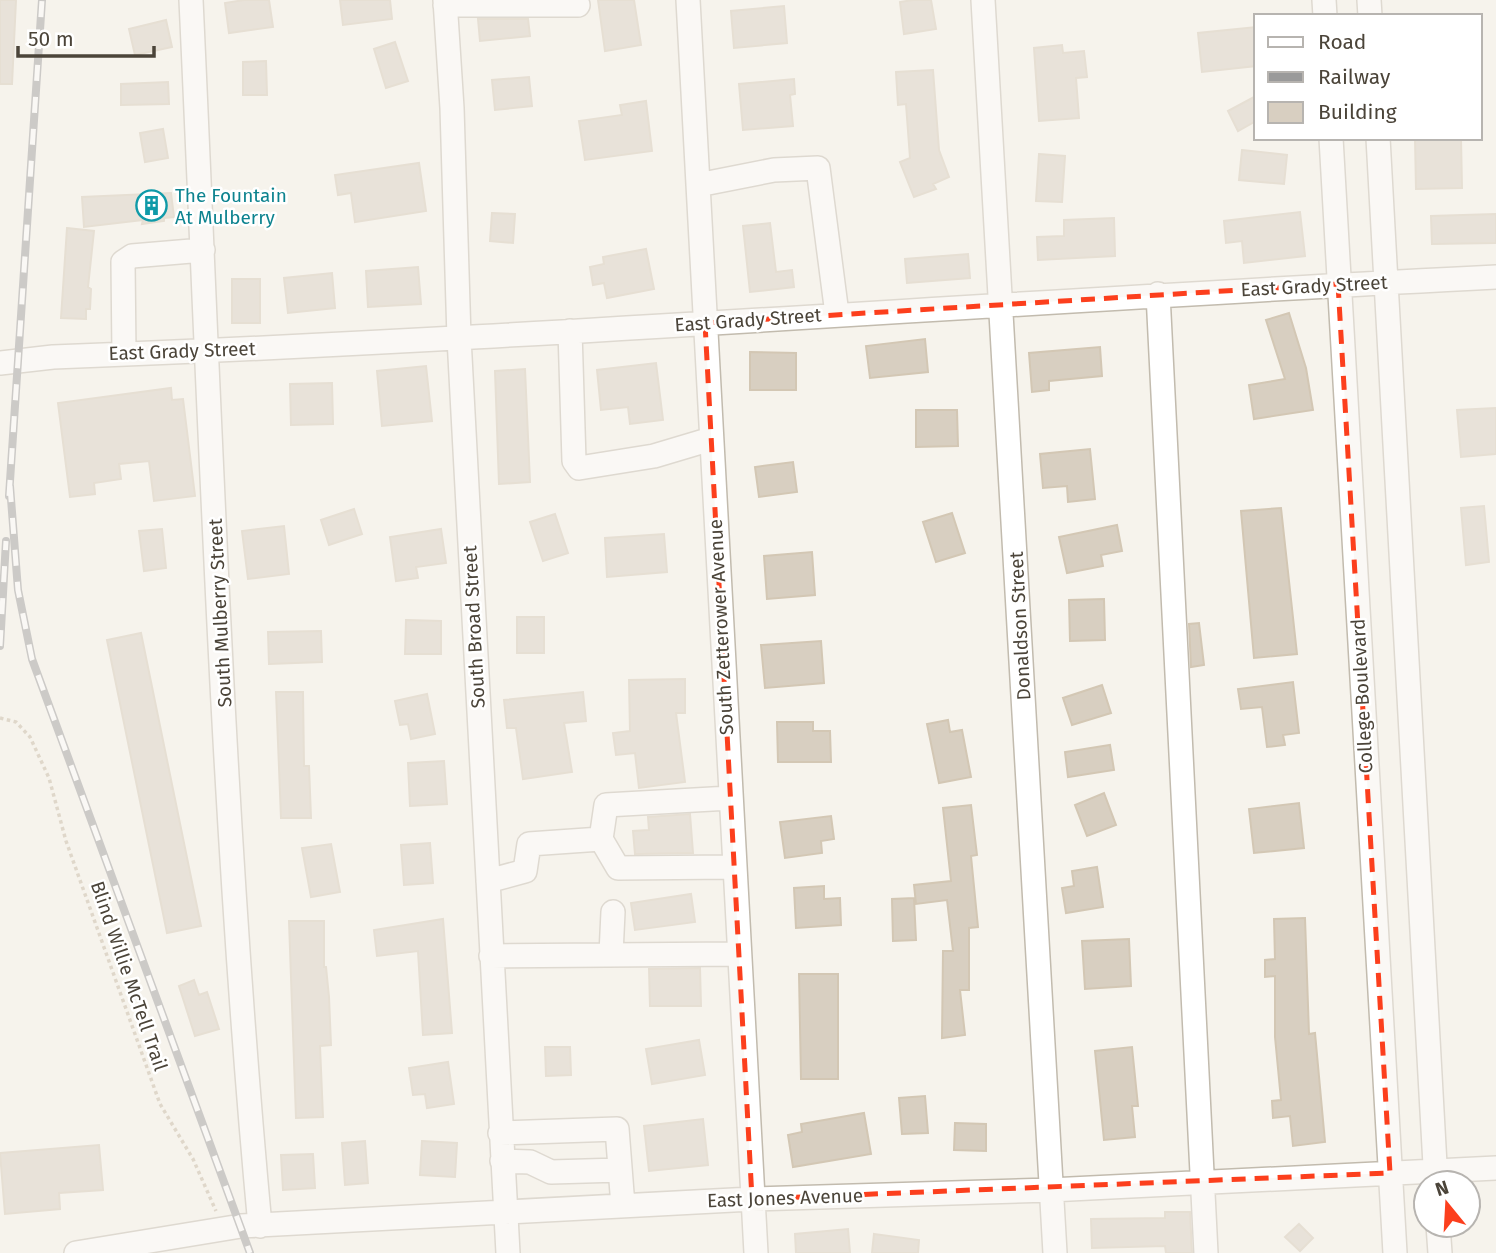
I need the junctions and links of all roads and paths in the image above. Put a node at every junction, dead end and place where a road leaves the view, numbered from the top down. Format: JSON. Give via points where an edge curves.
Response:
{"nodes":[{"id":1,"x":191,"y":0,"type":"edge"},
{"id":2,"x":688,"y":0,"type":"edge"},
{"id":3,"x":983,"y":0,"type":"edge"},
{"id":4,"x":445,"y":3,"type":"edge"},
{"id":5,"x":578,"y":5,"type":"dead end"},
{"id":6,"x":1331,"y":140,"type":"edge"},
{"id":7,"x":1378,"y":140,"type":"edge"},
{"id":8,"x":698,"y":185,"type":"junction"},
{"id":9,"x":203,"y":250,"type":"junction"},
{"id":10,"x":1496,"y":277,"type":"edge"},
{"id":11,"x":1387,"y":283,"type":"junction"},
{"id":12,"x":1338,"y":284,"type":"junction"},
{"id":13,"x":1158,"y":294,"type":"junction"},
{"id":14,"x":1003,"y":303,"type":"junction"},
{"id":15,"x":837,"y":314,"type":"junction"},
{"id":16,"x":705,"y":323,"type":"junction"},
{"id":17,"x":570,"y":331,"type":"junction"},
{"id":18,"x":459,"y":338,"type":"junction"},
{"id":19,"x":208,"y":351,"type":"junction"},
{"id":20,"x":124,"y":354,"type":"junction"},
{"id":21,"x":0,"y":363,"type":"edge"},
{"id":22,"x":711,"y":439,"type":"junction"},
{"id":23,"x":0,"y":718,"type":"edge"},
{"id":24,"x":730,"y":799,"type":"junction"},
{"id":25,"x":601,"y":839,"type":"junction"},
{"id":26,"x":733,"y":867,"type":"junction"},
{"id":27,"x":488,"y":881,"type":"junction"},
{"id":28,"x":613,"y":912,"type":"dead end"},
{"id":29,"x":611,"y":954,"type":"junction"},
{"id":30,"x":738,"y":954,"type":"junction"},
{"id":31,"x":491,"y":956,"type":"junction"},
{"id":32,"x":500,"y":1133,"type":"junction"},
{"id":33,"x":502,"y":1161,"type":"junction"},
{"id":34,"x":1436,"y":1169,"type":"edge"},
{"id":35,"x":620,"y":1170,"type":"junction"},
{"id":36,"x":1390,"y":1173,"type":"junction"},
{"id":37,"x":1412,"y":1175,"type":"edge"},
{"id":38,"x":1203,"y":1181,"type":"junction"},
{"id":39,"x":1050,"y":1190,"type":"junction"},
{"id":40,"x":752,"y":1199,"type":"junction"},
{"id":41,"x":623,"y":1206,"type":"junction"},
{"id":42,"x":504,"y":1212,"type":"junction"},
{"id":43,"x":260,"y":1226,"type":"junction"},
{"id":44,"x":223,"y":1228,"type":"junction"},
{"id":45,"x":154,"y":1246,"type":"edge"},
{"id":46,"x":76,"y":1253,"type":"edge"},
{"id":47,"x":508,"y":1253,"type":"edge"},
{"id":48,"x":756,"y":1253,"type":"edge"},
{"id":49,"x":1055,"y":1253,"type":"edge"},
{"id":50,"x":1206,"y":1253,"type":"edge"},
{"id":51,"x":1395,"y":1253,"type":"edge"}],
"edges":[{"from":1,"to":9,"type":"street","name":"South Mulberry Street"},
{"from":2,"to":8,"type":"street","name":"South Zetterower Avenue"},
{"from":3,"to":14,"type":"street","name":"Donaldson Street"},
{"from":4,"to":5,"type":"street"},
{"from":4,"to":18,"type":"street","name":"South Broad Street"},
{"from":6,"to":12,"type":"street","name":"College Boulevard"},
{"from":7,"to":11,"type":"street"},
{"from":8,"to":15,"type":"street","via":[[774,170],[818,168]]},
{"from":8,"to":16,"type":"street","name":"South Zetterower Avenue"},
{"from":9,"to":19,"type":"street","name":"South Mulberry Street"},
{"from":9,"to":20,"type":"street","via":[[132,256],[123,262]]},
{"from":10,"to":11,"type":"street","name":"East Grady Street"},
{"from":11,"to":12,"type":"street","name":"East Grady Street"},
{"from":11,"to":34,"type":"street"},
{"from":12,"to":13,"type":"street","name":"East Grady Street"},
{"from":12,"to":36,"type":"street","name":"College Boulevard"},
{"from":13,"to":14,"type":"street","name":"East Grady Street"},
{"from":13,"to":38,"type":"street"},
{"from":14,"to":15,"type":"street","name":"East Grady Street"},
{"from":14,"to":39,"type":"street","name":"Donaldson Street"},
{"from":15,"to":16,"type":"street","name":"East Grady Street"},
{"from":16,"to":17,"type":"street","name":"East Grady Street"},
{"from":16,"to":22,"type":"street","name":"South Zetterower Avenue"},
{"from":17,"to":18,"type":"street","name":"East Grady Street"},
{"from":17,"to":22,"type":"street","via":[[575,461],[579,468],[654,456]]},
{"from":18,"to":19,"type":"street","name":"East Grady Street"},
{"from":18,"to":27,"type":"street","name":"South Broad Street"},
{"from":19,"to":20,"type":"street","name":"East Grady Street"},
{"from":19,"to":43,"type":"street","name":"South Mulberry Street","via":[[228,800]]},
{"from":20,"to":21,"type":"street","name":"East Grady Street"},
{"from":22,"to":24,"type":"street","name":"South Zetterower Avenue"},
{"from":23,"to":44,"type":"path","name":"Blind Willie McTell Trail","via":[[16,722],[30,737],[50,778],[66,841],[160,1104],[194,1159]]},
{"from":24,"to":25,"type":"street","via":[[607,805]]},
{"from":24,"to":26,"type":"street","name":"South Zetterower Avenue"},
{"from":25,"to":26,"type":"street","via":[[618,868]]},
{"from":25,"to":27,"type":"street","via":[[529,844],[525,871]]},
{"from":26,"to":30,"type":"street","name":"South Zetterower Avenue"},
{"from":27,"to":31,"type":"street","name":"South Broad Street"},
{"from":28,"to":29,"type":"street"},
{"from":29,"to":30,"type":"street"},
{"from":29,"to":31,"type":"street"},
{"from":30,"to":40,"type":"street","name":"South Zetterower Avenue"},
{"from":31,"to":32,"type":"street","name":"South Broad Street"},
{"from":32,"to":33,"type":"street","name":"South Broad Street"},
{"from":32,"to":35,"type":"street","via":[[617,1129]]},
{"from":33,"to":35,"type":"street","via":[[530,1162],[551,1172]]},
{"from":33,"to":42,"type":"street","name":"South Broad Street"},
{"from":35,"to":41,"type":"street"},
{"from":36,"to":37,"type":"street","name":"East Jones Avenue"},
{"from":36,"to":38,"type":"street","name":"East Jones Avenue"},
{"from":36,"to":51,"type":"street","name":"College Boulevard"},
{"from":38,"to":39,"type":"street","name":"East Jones Avenue"},
{"from":38,"to":50,"type":"street"},
{"from":39,"to":40,"type":"street","name":"East Jones Avenue"},
{"from":39,"to":49,"type":"street","name":"Donaldson Street"},
{"from":40,"to":41,"type":"street","name":"East Jones Avenue"},
{"from":40,"to":48,"type":"street","name":"South Zetterower Avenue"},
{"from":41,"to":42,"type":"street","name":"East Jones Avenue"},
{"from":42,"to":43,"type":"street","name":"East Jones Avenue"},
{"from":42,"to":47,"type":"street","name":"South Broad Street"},
{"from":43,"to":44,"type":"street","name":"East Jones Avenue"},
{"from":44,"to":45,"type":"street","name":"East Jones Avenue"},
{"from":45,"to":46,"type":"street","name":"East Jones Avenue"}]}
